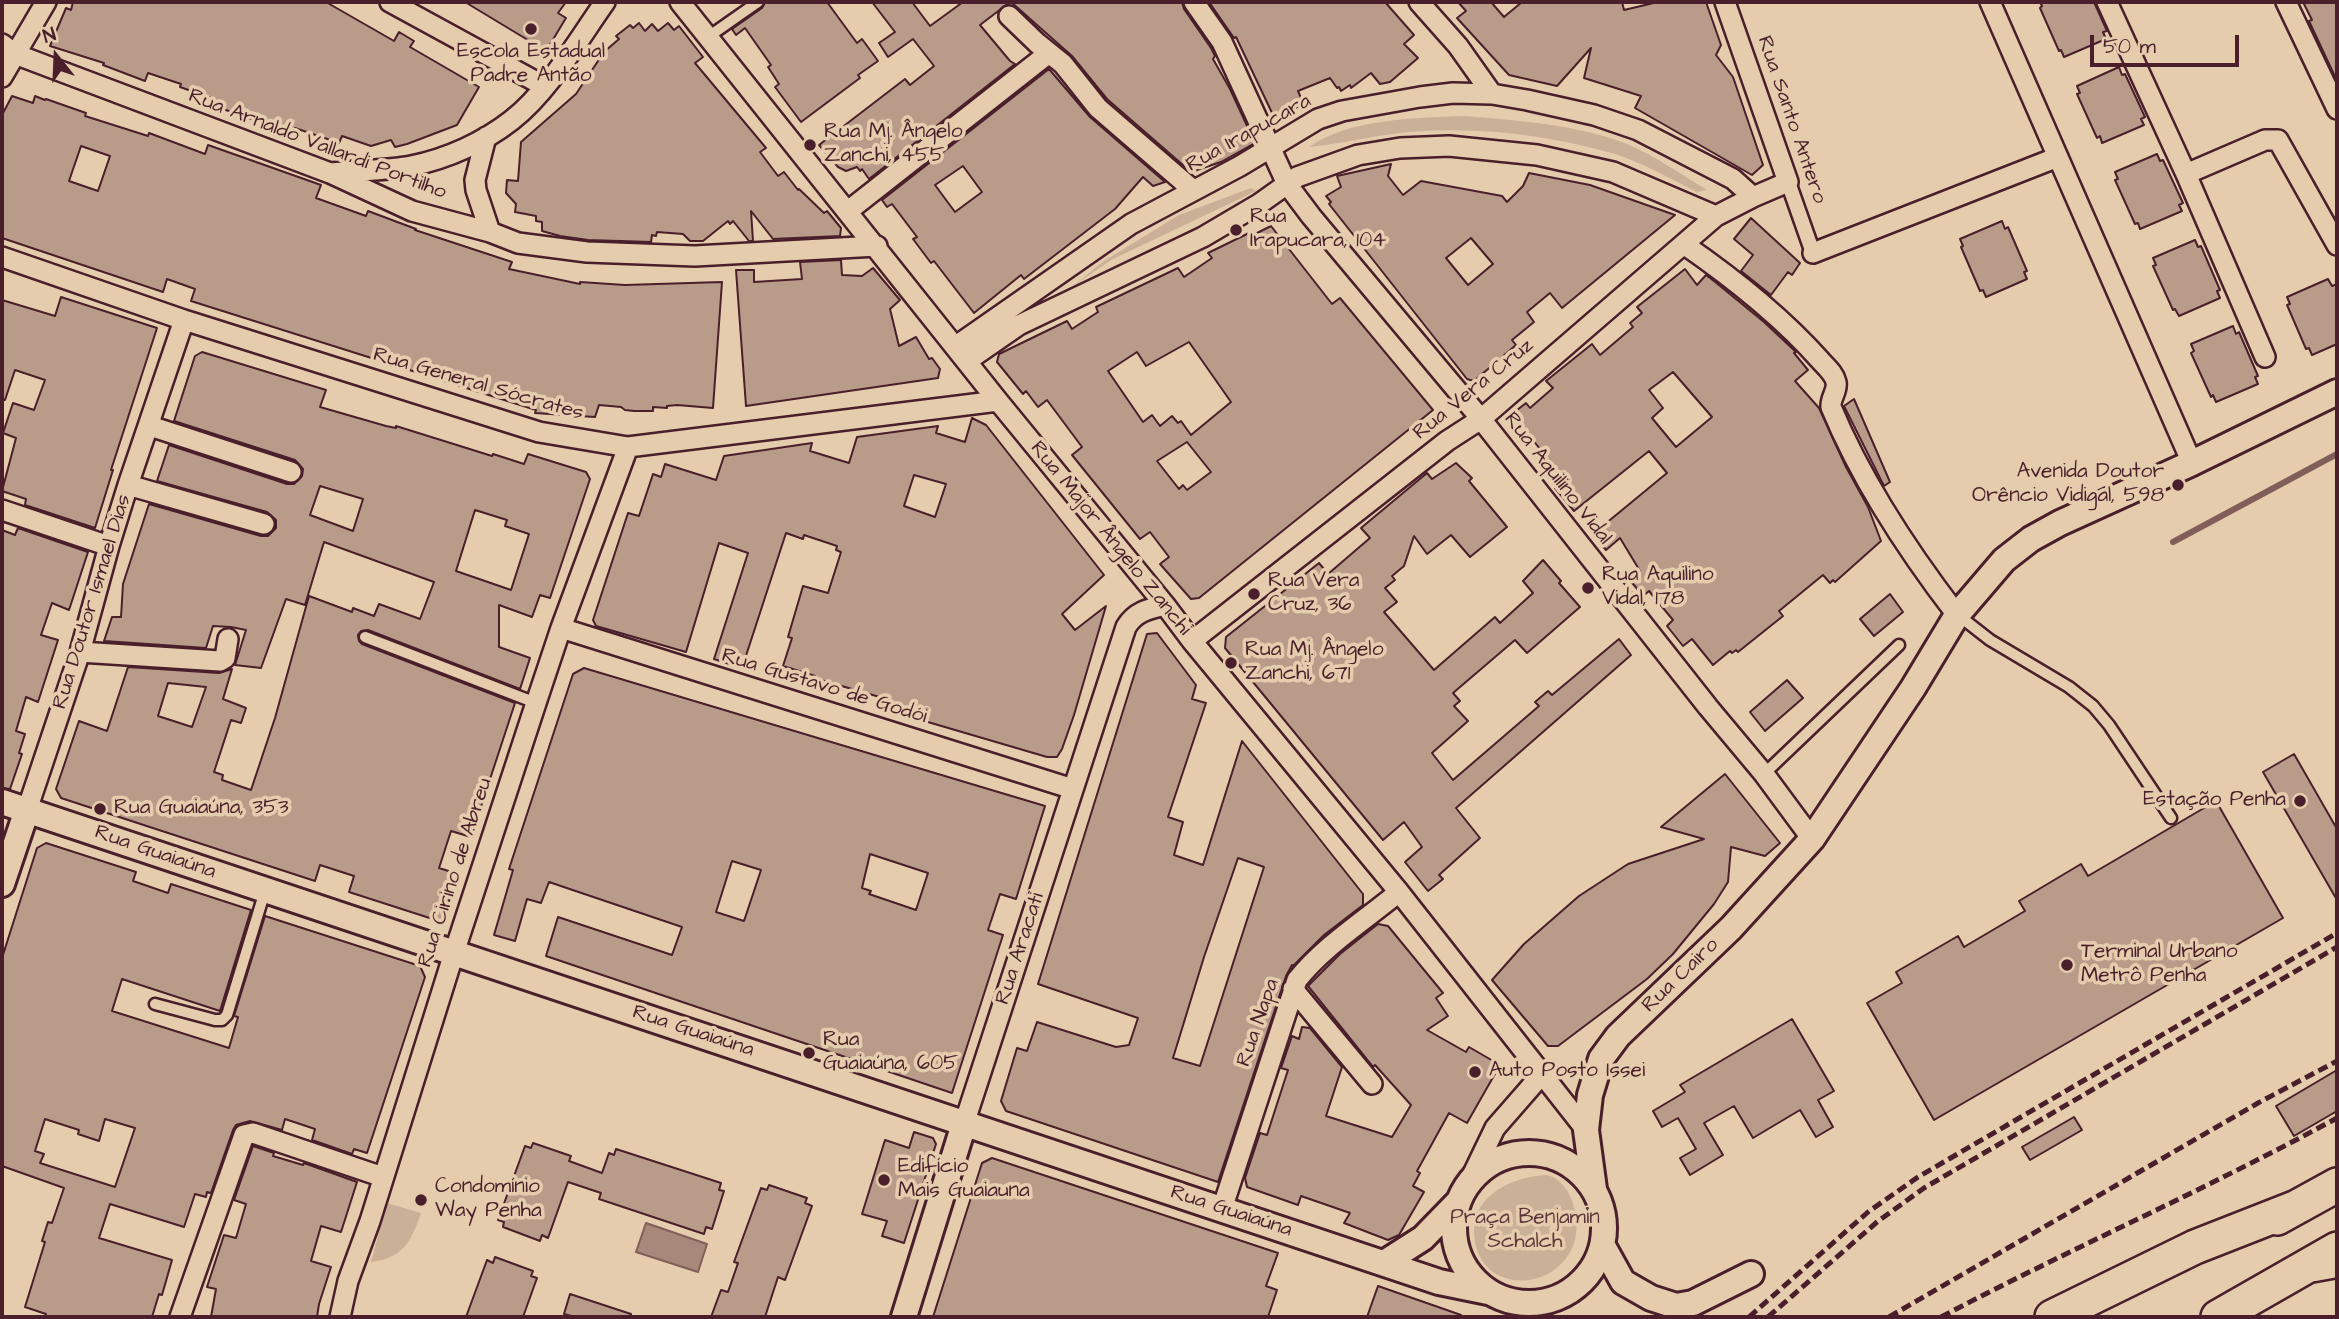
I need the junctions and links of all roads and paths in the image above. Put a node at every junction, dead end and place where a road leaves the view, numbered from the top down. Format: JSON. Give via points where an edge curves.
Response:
{"nodes":[{"id":1,"x":46,"y":2,"type":"edge"},
{"id":2,"x":390,"y":2,"type":"edge"},
{"id":3,"x":604,"y":2,"type":"edge"},
{"id":4,"x":680,"y":2,"type":"edge"},
{"id":5,"x":758,"y":2,"type":"edge"},
{"id":6,"x":1194,"y":2,"type":"edge"},
{"id":7,"x":1419,"y":2,"type":"edge"},
{"id":8,"x":1726,"y":2,"type":"edge"},
{"id":9,"x":1990,"y":2,"type":"edge"},
{"id":10,"x":2107,"y":2,"type":"edge"},
{"id":11,"x":2286,"y":2,"type":"edge"},
{"id":12,"x":1009,"y":16,"type":"dead end"},
{"id":13,"x":708,"y":37,"type":"junction"},
{"id":14,"x":8,"y":49,"type":"edge"},
{"id":15,"x":1049,"y":52,"type":"junction"},
{"id":16,"x":2,"y":76,"type":"edge"},
{"id":17,"x":544,"y":86,"type":"junction"},
{"id":18,"x":1492,"y":94,"type":"junction"},
{"id":19,"x":2337,"y":109,"type":"edge"},
{"id":20,"x":486,"y":137,"type":"junction"},
{"id":21,"x":1270,"y":148,"type":"junction"},
{"id":22,"x":2058,"y":157,"type":"junction"},
{"id":23,"x":330,"y":173,"type":"junction"},
{"id":24,"x":2186,"y":174,"type":"junction"},
{"id":25,"x":1788,"y":182,"type":"junction"},
{"id":26,"x":1287,"y":184,"type":"junction"},
{"id":27,"x":1193,"y":190,"type":"junction"},
{"id":28,"x":1753,"y":197,"type":"junction"},
{"id":29,"x":848,"y":211,"type":"junction"},
{"id":30,"x":1716,"y":216,"type":"junction"},
{"id":31,"x":491,"y":232,"type":"junction"},
{"id":32,"x":1685,"y":245,"type":"junction"},
{"id":33,"x":2337,"y":245,"type":"edge"},
{"id":34,"x":877,"y":246,"type":"junction"},
{"id":35,"x":1814,"y":253,"type":"joint"},
{"id":36,"x":2,"y":257,"type":"edge"},
{"id":37,"x":184,"y":320,"type":"junction"},
{"id":38,"x":961,"y":354,"type":"junction"},
{"id":39,"x":2265,"y":357,"type":"dead end"},
{"id":40,"x":2337,"y":392,"type":"edge"},
{"id":41,"x":998,"y":401,"type":"junction"},
{"id":42,"x":1480,"y":419,"type":"junction"},
{"id":43,"x":150,"y":426,"type":"junction"},
{"id":44,"x":628,"y":447,"type":"junction"},
{"id":45,"x":2192,"y":463,"type":"junction"},
{"id":46,"x":291,"y":472,"type":"dead end"},
{"id":47,"x":128,"y":485,"type":"junction"},
{"id":48,"x":2,"y":510,"type":"edge"},
{"id":49,"x":264,"y":524,"type":"dead end"},
{"id":50,"x":109,"y":546,"type":"junction"},
{"id":51,"x":1165,"y":605,"type":"junction"},
{"id":52,"x":1957,"y":615,"type":"junction"},
{"id":53,"x":561,"y":628,"type":"junction"},
{"id":54,"x":365,"y":637,"type":"dead end"},
{"id":55,"x":228,"y":639,"type":"dead end"},
{"id":56,"x":1192,"y":641,"type":"junction"},
{"id":57,"x":1899,"y":645,"type":"dead end"},
{"id":58,"x":80,"y":652,"type":"junction"},
{"id":59,"x":536,"y":703,"type":"junction"},
{"id":60,"x":1764,"y":774,"type":"junction"},
{"id":61,"x":1073,"y":789,"type":"junction"},
{"id":62,"x":2,"y":802,"type":"edge"},
{"id":63,"x":27,"y":810,"type":"junction"},
{"id":64,"x":2171,"y":818,"type":"dead end"},
{"id":65,"x":1812,"y":839,"type":"junction"},
{"id":66,"x":2,"y":884,"type":"edge"},
{"id":67,"x":265,"y":891,"type":"junction"},
{"id":68,"x":1399,"y":892,"type":"junction"},
{"id":69,"x":454,"y":953,"type":"junction"},
{"id":70,"x":1293,"y":989,"type":"junction"},
{"id":71,"x":155,"y":1004,"type":"dead end"},
{"id":72,"x":1543,"y":1073,"type":"junction"},
{"id":73,"x":1372,"y":1084,"type":"dead end"},
{"id":74,"x":964,"y":1124,"type":"junction"},
{"id":75,"x":1586,"y":1130,"type":"junction"},
{"id":76,"x":383,"y":1177,"type":"junction"},
{"id":77,"x":2337,"y":1185,"type":"edge"},
{"id":78,"x":1594,"y":1189,"type":"junction"},
{"id":79,"x":1463,"y":1192,"type":"junction"},
{"id":80,"x":2297,"y":1207,"type":"junction"},
{"id":81,"x":1222,"y":1209,"type":"junction"},
{"id":82,"x":1603,"y":1246,"type":"junction"},
{"id":83,"x":2337,"y":1249,"type":"edge"},
{"id":84,"x":1384,"y":1263,"type":"junction"},
{"id":85,"x":2337,"y":1272,"type":"edge"},
{"id":86,"x":1751,"y":1274,"type":"dead end"},
{"id":87,"x":2280,"y":1282,"type":"junction"},
{"id":88,"x":1488,"y":1292,"type":"junction"},
{"id":89,"x":2236,"y":1313,"type":"edge"},
{"id":90,"x":180,"y":1317,"type":"edge"},
{"id":91,"x":340,"y":1317,"type":"edge"},
{"id":92,"x":904,"y":1317,"type":"edge"},
{"id":93,"x":2052,"y":1317,"type":"edge"},
{"id":94,"x":2105,"y":1317,"type":"edge"}],
"edges":[{"from":1,"to":14,"type":"street"},
{"from":2,"to":17,"type":"street"},
{"from":3,"to":17,"type":"street"},
{"from":4,"to":13,"type":"street","name":"Rua Major Ângelo Zanchi"},
{"from":5,"to":13,"type":"lane"},
{"from":6,"to":21,"type":"street","name":"Rua Aquilino Vidal","via":[[1222,42]]},
{"from":7,"to":18,"type":"street"},
{"from":8,"to":25,"type":"street","name":"Rua Santo Antero"},
{"from":9,"to":22,"type":"street"},
{"from":10,"to":24,"type":"street"},
{"from":11,"to":19,"type":"street"},
{"from":12,"to":15,"type":"street"},
{"from":13,"to":29,"type":"street","name":"Rua Major Ângelo Zanchi"},
{"from":14,"to":16,"type":"street"},
{"from":14,"to":23,"type":"street","name":"Rua Arnaldo Vallardi Portilho"},
{"from":15,"to":27,"type":"street","via":[[1098,108]]},
{"from":15,"to":29,"type":"street"},
{"from":17,"to":20,"type":"street","via":[[513,119]]},
{"from":18,"to":21,"type":"street","name":"Rua Irapucara","via":[[1420,96],[1342,111],[1318,119]]},
{"from":18,"to":28,"type":"street","name":"Rua Irapucara","via":[[1594,115],[1638,130],[1733,179]]},
{"from":20,"to":23,"type":"street","via":[[459,152],[411,166]]},
{"from":20,"to":31,"type":"street","via":[[475,180]]},
{"from":21,"to":26,"type":"street","name":"Rua Aquilino Vidal"},
{"from":21,"to":27,"type":"street","name":"Rua Irapucara"},
{"from":22,"to":35,"type":"street"},
{"from":22,"to":45,"type":"street"},
{"from":23,"to":31,"type":"street","name":"Rua Arnaldo Vallardi Portilho","via":[[412,211]]},
{"from":24,"to":33,"type":"street","via":[[2265,140],[2278,140]]},
{"from":24,"to":39,"type":"street"},
{"from":25,"to":28,"type":"street","name":"Rua Vera Cruz"},
{"from":25,"to":35,"type":"street","name":"Rua Santo Antero"},
{"from":26,"to":30,"type":"street","via":[[1319,167],[1358,155],[1449,146],[1537,155],[1613,172]]},
{"from":26,"to":38,"type":"street","via":[[1203,237]]},
{"from":26,"to":42,"type":"street","name":"Rua Aquilino Vidal"},
{"from":27,"to":38,"type":"street","name":"Rua Irapucara","via":[[1131,224]]},
{"from":28,"to":30,"type":"street","name":"Rua Vera Cruz"},
{"from":29,"to":34,"type":"street","name":"Rua Major Ângelo Zanchi"},
{"from":30,"to":32,"type":"street","name":"Rua Vera Cruz"},
{"from":31,"to":34,"type":"street","name":"Rua Arnaldo Vallardi Portilho","via":[[518,243],[587,252],[695,256]]},
{"from":32,"to":42,"type":"street","name":"Rua Vera Cruz"},
{"from":32,"to":52,"type":"street","via":[[1761,300],[1834,377],[1831,407],[1848,447],[1915,561]]},
{"from":34,"to":38,"type":"street","name":"Rua Major Ângelo Zanchi"},
{"from":36,"to":37,"type":"street","name":"Rua General Sócrates"},
{"from":37,"to":43,"type":"street","name":"Rua Doutor Ismael Dias"},
{"from":37,"to":44,"type":"street","name":"Rua General Sócrates","via":[[539,432]]},
{"from":38,"to":41,"type":"street","name":"Rua Major Ângelo Zanchi"},
{"from":40,"to":45,"type":"street","name":"Rua Cairo"},
{"from":41,"to":44,"type":"street","name":"Rua General Sócrates"},
{"from":41,"to":51,"type":"street","name":"Rua Major Ângelo Zanchi"},
{"from":42,"to":56,"type":"street","name":"Rua Vera Cruz"},
{"from":42,"to":60,"type":"street","name":"Rua Aquilino Vidal"},
{"from":43,"to":46,"type":"street"},
{"from":43,"to":47,"type":"street","name":"Rua Doutor Ismael Dias"},
{"from":44,"to":53,"type":"street","name":"Rua Cirino de Abreu"},
{"from":45,"to":52,"type":"street","name":"Rua Cairo","via":[[2031,539],[2004,560]]},
{"from":47,"to":49,"type":"street"},
{"from":47,"to":50,"type":"street","name":"Rua Doutor Ismael Dias"},
{"from":48,"to":50,"type":"street"},
{"from":50,"to":58,"type":"street","name":"Rua Doutor Ismael Dias"},
{"from":51,"to":56,"type":"street","name":"Rua Major Ângelo Zanchi"},
{"from":51,"to":61,"type":"street","name":"Rua Aracati","via":[[1139,612],[1126,627]]},
{"from":52,"to":64,"type":"lane","via":[[2093,706]]},
{"from":52,"to":65,"type":"street","name":"Rua Cairo"},
{"from":53,"to":59,"type":"street","name":"Rua Cirino de Abreu"},
{"from":53,"to":61,"type":"street","name":"Rua Gustavo de Godói"},
{"from":54,"to":59,"type":"lane"},
{"from":55,"to":58,"type":"street","via":[[226,656],[220,661]]},
{"from":56,"to":68,"type":"street","name":"Rua Major Ângelo Zanchi"},
{"from":57,"to":60,"type":"lane"},
{"from":58,"to":63,"type":"street","name":"Rua Doutor Ismael Dias"},
{"from":59,"to":69,"type":"street","name":"Rua Cirino de Abreu"},
{"from":60,"to":65,"type":"street","name":"Rua Aquilino Vidal"},
{"from":61,"to":74,"type":"street","name":"Rua Aracati"},
{"from":62,"to":63,"type":"street","name":"Rua Guaiaúna"},
{"from":63,"to":66,"type":"street","name":"Rua Doutor Ismael Dias"},
{"from":63,"to":67,"type":"street","name":"Rua Guaiaúna"},
{"from":65,"to":75,"type":"street","name":"Rua Cairo","via":[[1731,928],[1618,1035],[1601,1059]]},
{"from":67,"to":69,"type":"street","name":"Rua Guaiaúna"},
{"from":67,"to":71,"type":"lane","via":[[227,1016],[215,1020]]},
{"from":68,"to":70,"type":"street","name":"Rua Napa","via":[[1305,969]]},
{"from":68,"to":72,"type":"street","name":"Rua Major Ângelo Zanchi"},
{"from":69,"to":74,"type":"street","name":"Rua Guaiaúna"},
{"from":69,"to":76,"type":"street","name":"Rua Cirino de Abreu"},
{"from":70,"to":73,"type":"street"},
{"from":70,"to":81,"type":"street","name":"Rua Napa"},
{"from":72,"to":75,"type":"street","name":"Rua Major Ângelo Zanchi"},
{"from":72,"to":79,"type":"street","via":[[1495,1128]]},
{"from":74,"to":81,"type":"street","name":"Rua Guaiaúna"},
{"from":74,"to":92,"type":"street","name":"Rua Aracati"},
{"from":75,"to":78,"type":"street","name":"Rua Major Ângelo Zanchi"},
{"from":76,"to":90,"type":"street","via":[[253,1133],[244,1135]]},
{"from":76,"to":91,"type":"street","name":"Rua Cirino de Abreu"},
{"from":77,"to":80,"type":"highway"},
{"from":78,"to":79,"type":"street","via":[[1564,1160],[1523,1153],[1484,1167]]},
{"from":78,"to":82,"type":"street","via":[[1602,1207]]},
{"from":79,"to":84,"type":"street","via":[[1423,1238]]},
{"from":79,"to":88,"type":"street","via":[[1453,1222],[1454,1242],[1472,1279]]},
{"from":80,"to":93,"type":"highway","via":[[2195,1247]]},
{"from":80,"to":94,"type":"highway"},
{"from":81,"to":84,"type":"street","name":"Rua Guaiaúna"},
{"from":82,"to":86,"type":"street","via":[[1623,1282],[1676,1306],[1693,1303]]},
{"from":82,"to":88,"type":"street","via":[[1584,1280],[1566,1294],[1527,1303]]},
{"from":83,"to":87,"type":"highway"},
{"from":84,"to":88,"type":"street","name":"Rua Guaiaúna","via":[[1439,1282]]},
{"from":85,"to":87,"type":"lane"},
{"from":87,"to":89,"type":"highway"}]}
